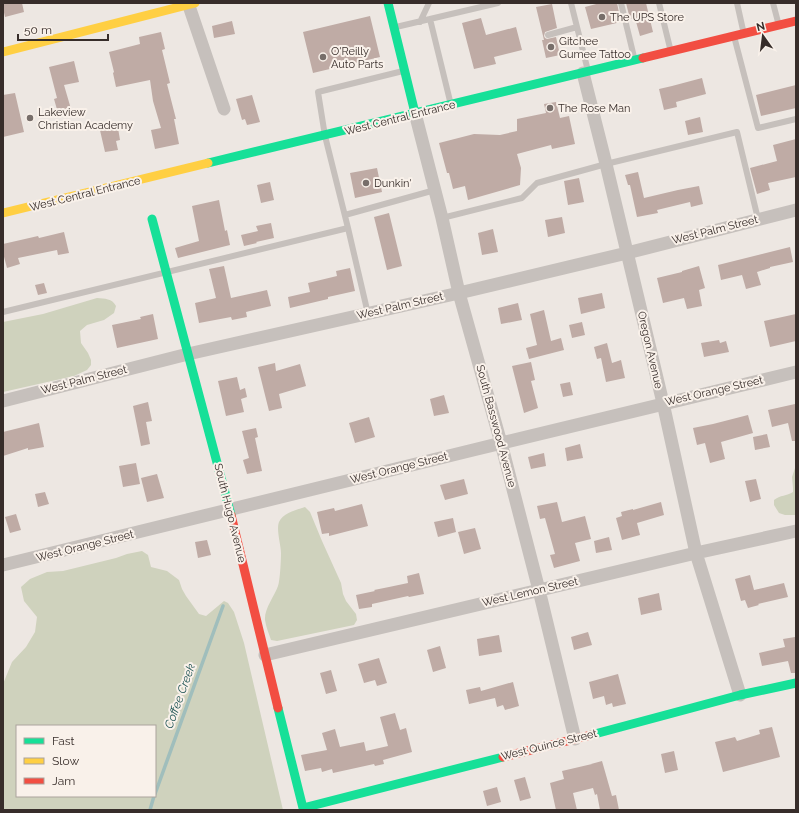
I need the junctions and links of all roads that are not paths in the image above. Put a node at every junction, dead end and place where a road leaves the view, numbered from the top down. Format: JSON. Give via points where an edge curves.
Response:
{"nodes":[{"id":1,"x":388,"y":3,"type":"edge"},
{"id":2,"x":428,"y":3,"type":"edge"},
{"id":3,"x":498,"y":3,"type":"edge"},
{"id":4,"x":571,"y":3,"type":"edge"},
{"id":5,"x":621,"y":3,"type":"edge"},
{"id":6,"x":659,"y":3,"type":"edge"},
{"id":7,"x":736,"y":3,"type":"edge"},
{"id":8,"x":773,"y":3,"type":"edge"},
{"id":9,"x":190,"y":4,"type":"edge"},
{"id":10,"x":471,"y":6,"type":"edge"},
{"id":11,"x":430,"y":19,"type":"junction"},
{"id":12,"x":796,"y":21,"type":"edge"},
{"id":13,"x":420,"y":22,"type":"junction"},
{"id":14,"x":779,"y":25,"type":"junction"},
{"id":15,"x":577,"y":27,"type":"junction"},
{"id":16,"x":394,"y":28,"type":"junction"},
{"id":17,"x":744,"y":34,"type":"junction"},
{"id":18,"x":548,"y":35,"type":"dead end"},
{"id":19,"x":734,"y":36,"type":"junction"},
{"id":20,"x":3,"y":52,"type":"edge"},
{"id":21,"x":671,"y":52,"type":"junction"},
{"id":22,"x":635,"y":60,"type":"junction"},
{"id":23,"x":405,"y":70,"type":"junction"},
{"id":24,"x":586,"y":72,"type":"junction"},
{"id":25,"x":451,"y":105,"type":"junction"},
{"id":26,"x":224,"y":109,"type":"dead end"},
{"id":27,"x":415,"y":113,"type":"junction"},
{"id":28,"x":796,"y":119,"type":"edge"},
{"id":29,"x":325,"y":136,"type":"junction"},
{"id":30,"x":606,"y":164,"type":"junction"},
{"id":31,"x":435,"y":190,"type":"junction"},
{"id":32,"x":796,"y":210,"type":"edge"},
{"id":33,"x":3,"y":213,"type":"edge"},
{"id":34,"x":345,"y":215,"type":"junction"},
{"id":35,"x":442,"y":218,"type":"junction"},
{"id":36,"x":152,"y":219,"type":"dead end"},
{"id":37,"x":758,"y":219,"type":"junction"},
{"id":38,"x":348,"y":228,"type":"junction"},
{"id":39,"x":627,"y":253,"type":"junction"},
{"id":40,"x":166,"y":272,"type":"junction"},
{"id":41,"x":459,"y":293,"type":"junction"},
{"id":42,"x":3,"y":312,"type":"edge"},
{"id":43,"x":368,"y":314,"type":"junction"},
{"id":44,"x":188,"y":354,"type":"junction"},
{"id":45,"x":796,"y":372,"type":"edge"},
{"id":46,"x":3,"y":401,"type":"edge"},
{"id":47,"x":663,"y":403,"type":"junction"},
{"id":48,"x":501,"y":443,"type":"junction"},
{"id":49,"x":230,"y":511,"type":"junction"},
{"id":50,"x":796,"y":531,"type":"edge"},
{"id":51,"x":696,"y":553,"type":"junction"},
{"id":52,"x":3,"y":565,"type":"edge"},
{"id":53,"x":539,"y":590,"type":"junction"},
{"id":54,"x":265,"y":655,"type":"junction"},
{"id":55,"x":796,"y":683,"type":"edge"},
{"id":56,"x":740,"y":695,"type":"junction"},
{"id":57,"x":575,"y":739,"type":"junction"},
{"id":58,"x":303,"y":808,"type":"joint"}],
"edges":[{"from":1,"to":16,"type":"main road"},
{"from":2,"to":13,"type":"lane"},
{"from":3,"to":10,"type":"lane"},
{"from":4,"to":15,"type":"lane"},
{"from":5,"to":22,"type":"lane"},
{"from":6,"to":21,"type":"lane"},
{"from":7,"to":17,"type":"lane"},
{"from":8,"to":14,"type":"lane"},
{"from":9,"to":20,"type":"main road"},
{"from":9,"to":26,"type":"street"},
{"from":10,"to":11,"type":"lane"},
{"from":11,"to":13,"type":"lane"},
{"from":11,"to":25,"type":"lane"},
{"from":12,"to":14,"type":"main road","name":"West Central Entrance"},
{"from":13,"to":16,"type":"lane"},
{"from":14,"to":17,"type":"main road","name":"West Central Entrance"},
{"from":15,"to":18,"type":"lane"},
{"from":15,"to":24,"type":"lane"},
{"from":16,"to":23,"type":"main road"},
{"from":17,"to":19,"type":"main road","name":"West Central Entrance"},
{"from":19,"to":21,"type":"main road","name":"West Central Entrance"},
{"from":19,"to":28,"type":"lane","via":[[758,128]]},
{"from":21,"to":22,"type":"main road","name":"West Central Entrance"},
{"from":22,"to":24,"type":"main road","name":"West Central Entrance"},
{"from":23,"to":27,"type":"main road"},
{"from":23,"to":29,"type":"lane","via":[[318,92]]},
{"from":24,"to":25,"type":"main road","name":"West Central Entrance"},
{"from":24,"to":30,"type":"street","name":"Oregon Avenue"},
{"from":25,"to":27,"type":"main road","name":"West Central Entrance"},
{"from":27,"to":29,"type":"main road","name":"West Central Entrance"},
{"from":27,"to":31,"type":"street","name":"South Basswood Avenue"},
{"from":29,"to":33,"type":"main road","name":"West Central Entrance"},
{"from":29,"to":34,"type":"lane"},
{"from":30,"to":35,"type":"lane","via":[[537,183],[522,198]]},
{"from":30,"to":37,"type":"lane","via":[[737,132]]},
{"from":30,"to":39,"type":"street","name":"Oregon Avenue"},
{"from":31,"to":34,"type":"lane"},
{"from":31,"to":35,"type":"street","name":"South Basswood Avenue"},
{"from":32,"to":37,"type":"street","name":"West Palm Street"},
{"from":34,"to":38,"type":"lane"},
{"from":35,"to":41,"type":"street","name":"South Basswood Avenue"},
{"from":36,"to":40,"type":"main road","name":"South Hugo Avenue"},
{"from":37,"to":39,"type":"street","name":"West Palm Street"},
{"from":38,"to":40,"type":"lane"},
{"from":38,"to":43,"type":"lane"},
{"from":39,"to":41,"type":"street","name":"West Palm Street"},
{"from":39,"to":47,"type":"street","name":"Oregon Avenue"},
{"from":40,"to":42,"type":"lane"},
{"from":40,"to":44,"type":"main road","name":"South Hugo Avenue"},
{"from":41,"to":43,"type":"street","name":"West Palm Street"},
{"from":41,"to":48,"type":"street","name":"South Basswood Avenue"},
{"from":43,"to":44,"type":"street","name":"West Palm Street"},
{"from":44,"to":46,"type":"street","name":"West Palm Street"},
{"from":44,"to":49,"type":"main road","name":"South Hugo Avenue"},
{"from":45,"to":47,"type":"street","name":"West Orange Street"},
{"from":47,"to":48,"type":"street","name":"West Orange Street"},
{"from":47,"to":51,"type":"street","name":"Oregon Avenue"},
{"from":48,"to":49,"type":"street","name":"West Orange Street"},
{"from":48,"to":53,"type":"street","name":"South Basswood Avenue"},
{"from":49,"to":52,"type":"street","name":"West Orange Street"},
{"from":49,"to":54,"type":"main road","name":"South Hugo Avenue"},
{"from":50,"to":51,"type":"street","name":"West Lemon Street"},
{"from":51,"to":53,"type":"street","name":"West Lemon Street"},
{"from":51,"to":56,"type":"street","name":"Oregon Avenue"},
{"from":53,"to":54,"type":"street","name":"West Lemon Street"},
{"from":53,"to":57,"type":"street","name":"South Basswood Avenue"},
{"from":54,"to":58,"type":"main road","name":"South Hugo Avenue"},
{"from":55,"to":56,"type":"main road","name":"West Quince Street"},
{"from":56,"to":57,"type":"main road","name":"West Quince Street"},
{"from":57,"to":58,"type":"main road","name":"West Quince Street"}]}
